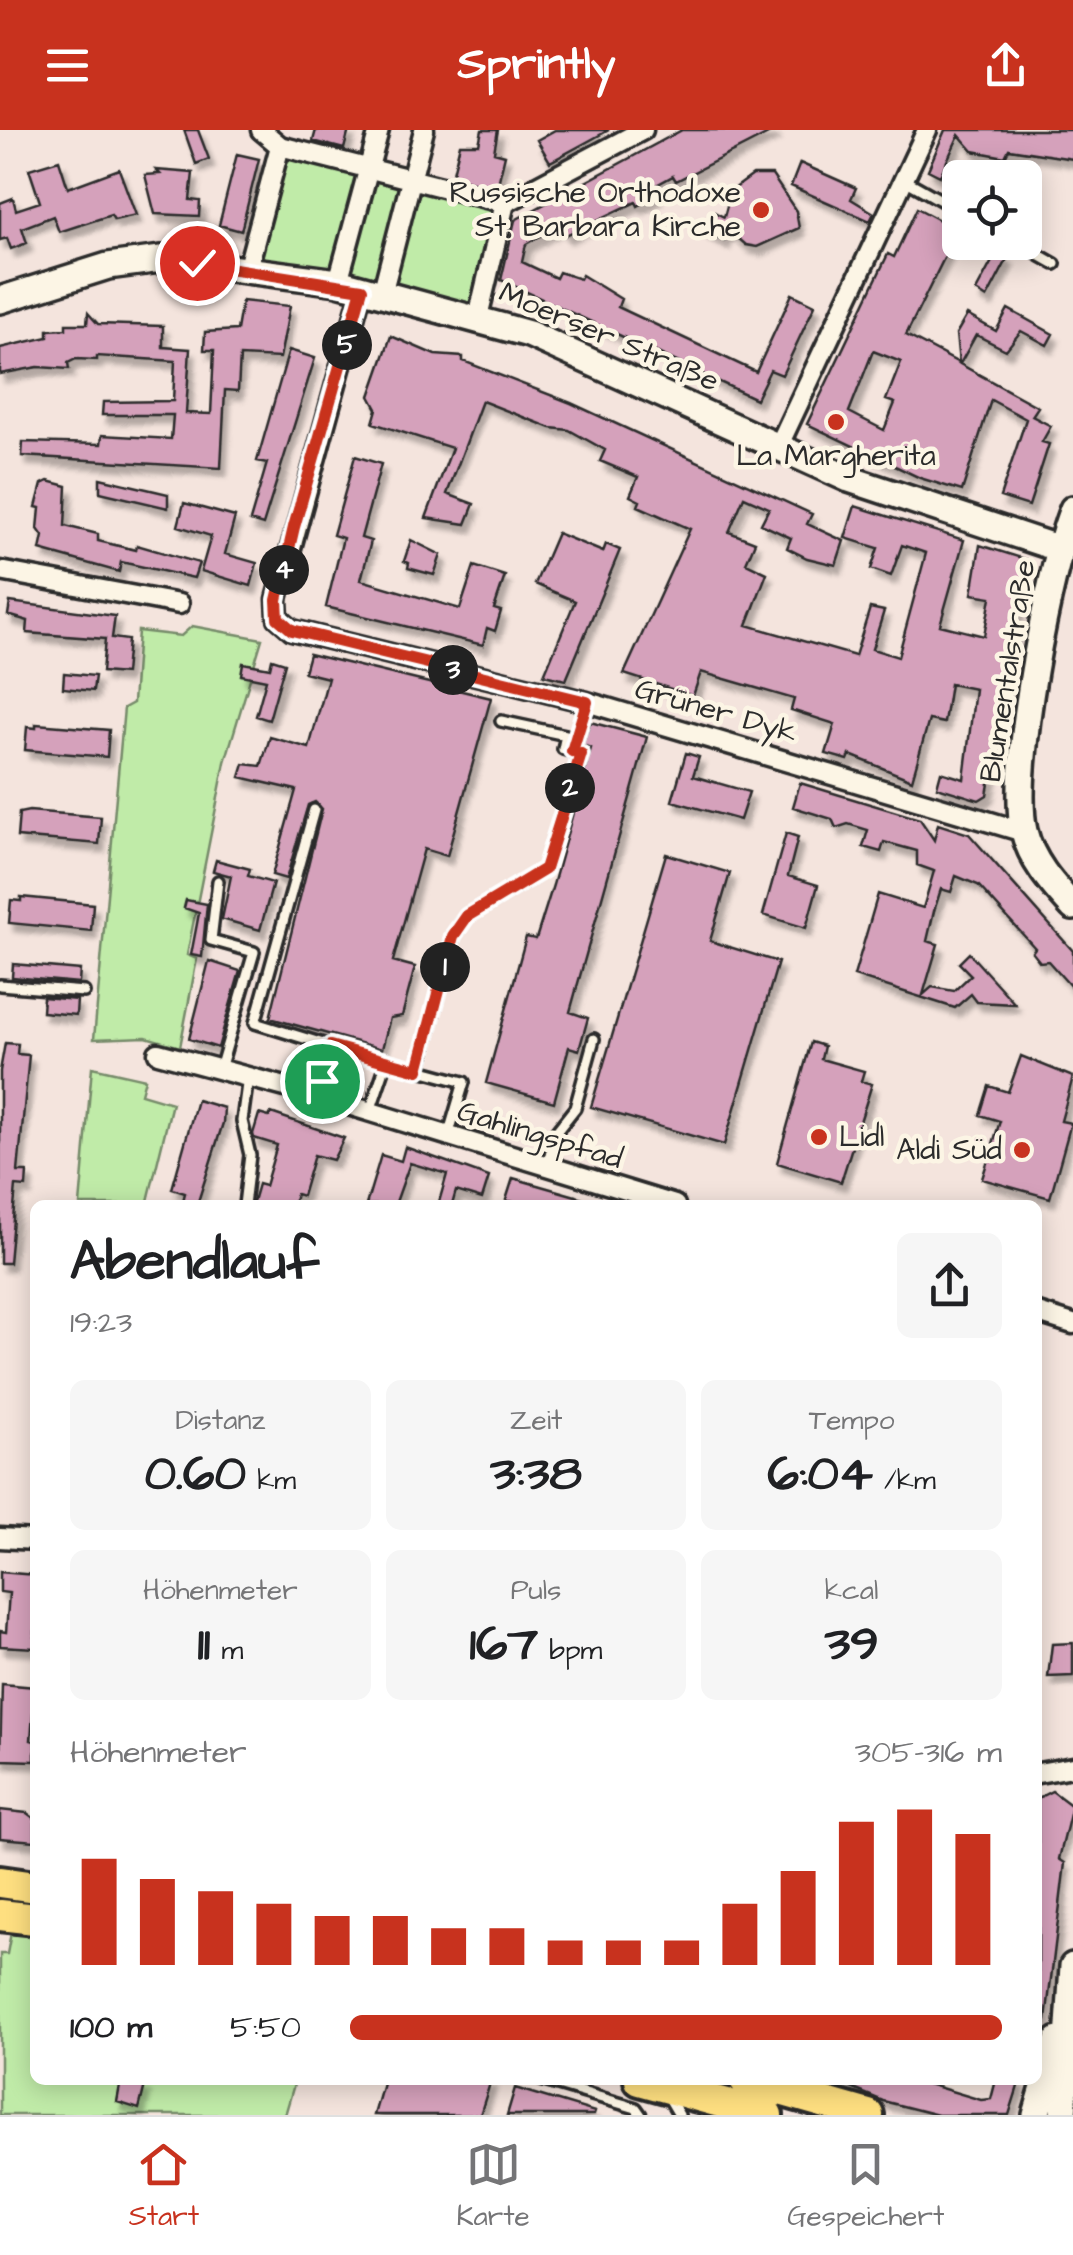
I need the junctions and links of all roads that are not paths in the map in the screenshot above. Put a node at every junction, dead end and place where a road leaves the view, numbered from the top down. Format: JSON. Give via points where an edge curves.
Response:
{"nodes":[{"id":1,"x":260,"y":130,"type":"edge"},
{"id":2,"x":379,"y":130,"type":"edge"},
{"id":3,"x":424,"y":130,"type":"edge"},
{"id":4,"x":643,"y":130,"type":"edge"},
{"id":5,"x":928,"y":130,"type":"edge"},
{"id":6,"x":280,"y":146,"type":"junction"},
{"id":7,"x":369,"y":167,"type":"junction"},
{"id":8,"x":412,"y":178,"type":"junction"},
{"id":9,"x":905,"y":180,"type":"junction"},
{"id":10,"x":942,"y":201,"type":"edge"},
{"id":11,"x":505,"y":203,"type":"junction"},
{"id":12,"x":1042,"y":257,"type":"edge"},
{"id":13,"x":1055,"y":264,"type":"dead end"},
{"id":14,"x":248,"y":267,"type":"junction"},
{"id":15,"x":361,"y":288,"type":"junction"},
{"id":16,"x":0,"y":300,"type":"edge"},
{"id":17,"x":478,"y":317,"type":"junction"},
{"id":18,"x":779,"y":445,"type":"junction"},
{"id":19,"x":1073,"y":509,"type":"edge"},
{"id":20,"x":1060,"y":549,"type":"junction"},
{"id":21,"x":0,"y":571,"type":"edge"},
{"id":22,"x":179,"y":604,"type":"dead end"},
{"id":23,"x":587,"y":702,"type":"junction"},
{"id":24,"x":500,"y":721,"type":"dead end"},
{"id":25,"x":572,"y":751,"type":"junction"},
{"id":26,"x":314,"y":810,"type":"dead end"},
{"id":27,"x":1024,"y":832,"type":"junction"},
{"id":28,"x":218,"y":881,"type":"dead end"},
{"id":29,"x":1073,"y":908,"type":"edge"},
{"id":30,"x":0,"y":985,"type":"edge"},
{"id":31,"x":84,"y":992,"type":"dead end"},
{"id":32,"x":594,"y":1039,"type":"dead end"},
{"id":33,"x":330,"y":1046,"type":"junction"},
{"id":34,"x":158,"y":1053,"type":"dead end"},
{"id":35,"x":386,"y":1061,"type":"junction"},
{"id":36,"x":220,"y":1069,"type":"junction"},
{"id":37,"x":418,"y":1070,"type":"junction"},
{"id":38,"x":248,"y":1077,"type":"junction"},
{"id":39,"x":319,"y":1096,"type":"junction"},
{"id":40,"x":370,"y":1112,"type":"junction"},
{"id":41,"x":448,"y":1136,"type":"junction"},
{"id":42,"x":547,"y":1166,"type":"junction"},
{"id":43,"x":245,"y":1200,"type":"edge"},
{"id":44,"x":653,"y":1200,"type":"edge"},
{"id":45,"x":1042,"y":1314,"type":"edge"},
{"id":46,"x":1073,"y":1324,"type":"edge"},
{"id":47,"x":0,"y":1538,"type":"edge"},
{"id":48,"x":30,"y":1540,"type":"edge"},
{"id":49,"x":1073,"y":1767,"type":"edge"},
{"id":50,"x":1042,"y":1771,"type":"edge"},
{"id":51,"x":0,"y":1882,"type":"edge"},
{"id":52,"x":30,"y":1886,"type":"edge"},
{"id":53,"x":0,"y":1915,"type":"edge"},
{"id":54,"x":30,"y":1919,"type":"edge"},
{"id":55,"x":1073,"y":1966,"type":"edge"},
{"id":56,"x":1069,"y":2001,"type":"junction"},
{"id":57,"x":557,"y":2085,"type":"edge"},
{"id":58,"x":658,"y":2085,"type":"edge"},
{"id":59,"x":709,"y":2101,"type":"edge"},
{"id":60,"x":642,"y":2115,"type":"edge"},
{"id":61,"x":767,"y":2115,"type":"edge"},
{"id":62,"x":868,"y":2115,"type":"edge"},
{"id":63,"x":1036,"y":2115,"type":"edge"},
{"id":64,"x":1063,"y":2115,"type":"edge"}],
"edges":[{"from":1,"to":6,"type":"street"},
{"from":2,"to":7,"type":"street"},
{"from":3,"to":8,"type":"street"},
{"from":4,"to":11,"type":"street"},
{"from":5,"to":9,"type":"street"},
{"from":6,"to":7,"type":"street"},
{"from":6,"to":14,"type":"street"},
{"from":7,"to":8,"type":"street"},
{"from":7,"to":15,"type":"street"},
{"from":8,"to":11,"type":"street"},
{"from":8,"to":15,"type":"street"},
{"from":9,"to":10,"type":"lane"},
{"from":9,"to":18,"type":"street"},
{"from":11,"to":17,"type":"street"},
{"from":12,"to":13,"type":"lane"},
{"from":14,"to":15,"type":"main road","name":"Moerser Straße"},
{"from":14,"to":16,"type":"main road","name":"Moerser Straße","via":[[161,260],[108,266]]},
{"from":15,"to":17,"type":"main road","name":"Moerser Straße"},
{"from":15,"to":23,"type":"street","name":"Grüner Dyk","via":[[294,527],[278,618],[292,630]]},
{"from":17,"to":18,"type":"main road","name":"Moerser Straße"},
{"from":18,"to":20,"type":"main road","name":"Moerser Straße","via":[[894,496]]},
{"from":19,"to":20,"type":"main road","name":"Blumentalstraße"},
{"from":20,"to":27,"type":"main road","name":"Blumentalstraße","via":[[1020,778]]},
{"from":21,"to":22,"type":"street"},
{"from":23,"to":25,"type":"lane"},
{"from":23,"to":27,"type":"street","name":"Grüner Dyk"},
{"from":24,"to":25,"type":"lane","via":[[566,735],[563,749]]},
{"from":25,"to":37,"type":"lane","via":[[581,754],[545,869],[467,916],[453,936]]},
{"from":26,"to":33,"type":"lane","via":[[255,1023]]},
{"from":27,"to":29,"type":"main road","name":"Blumentalstraße","via":[[1041,868]]},
{"from":28,"to":36,"type":"lane","via":[[211,940],[254,952]]},
{"from":30,"to":31,"type":"lane"},
{"from":32,"to":42,"type":"lane","via":[[575,1108],[556,1132]]},
{"from":33,"to":35,"type":"lane"},
{"from":33,"to":39,"type":"lane"},
{"from":34,"to":36,"type":"street","name":"Gahlingspfad"},
{"from":35,"to":37,"type":"lane"},
{"from":35,"to":40,"type":"lane"},
{"from":36,"to":38,"type":"street","name":"Gahlingspfad"},
{"from":37,"to":41,"type":"lane","via":[[464,1082]]},
{"from":38,"to":39,"type":"street","name":"Gahlingspfad"},
{"from":38,"to":43,"type":"lane"},
{"from":39,"to":40,"type":"street","name":"Gahlingspfad"},
{"from":40,"to":41,"type":"street","name":"Gahlingspfad"},
{"from":41,"to":42,"type":"street","name":"Gahlingspfad"},
{"from":42,"to":44,"type":"street","name":"Gahlingspfad"},
{"from":45,"to":46,"type":"street"},
{"from":47,"to":48,"type":"street"},
{"from":49,"to":50,"type":"street"},
{"from":51,"to":52,"type":"main road"},
{"from":53,"to":54,"type":"main road"},
{"from":55,"to":56,"type":"main road"},
{"from":56,"to":63,"type":"main road"},
{"from":56,"to":64,"type":"main road"},
{"from":57,"to":60,"type":"lane"},
{"from":58,"to":59,"type":"main road"},
{"from":59,"to":61,"type":"main road"},
{"from":59,"to":62,"type":"main road"}]}
